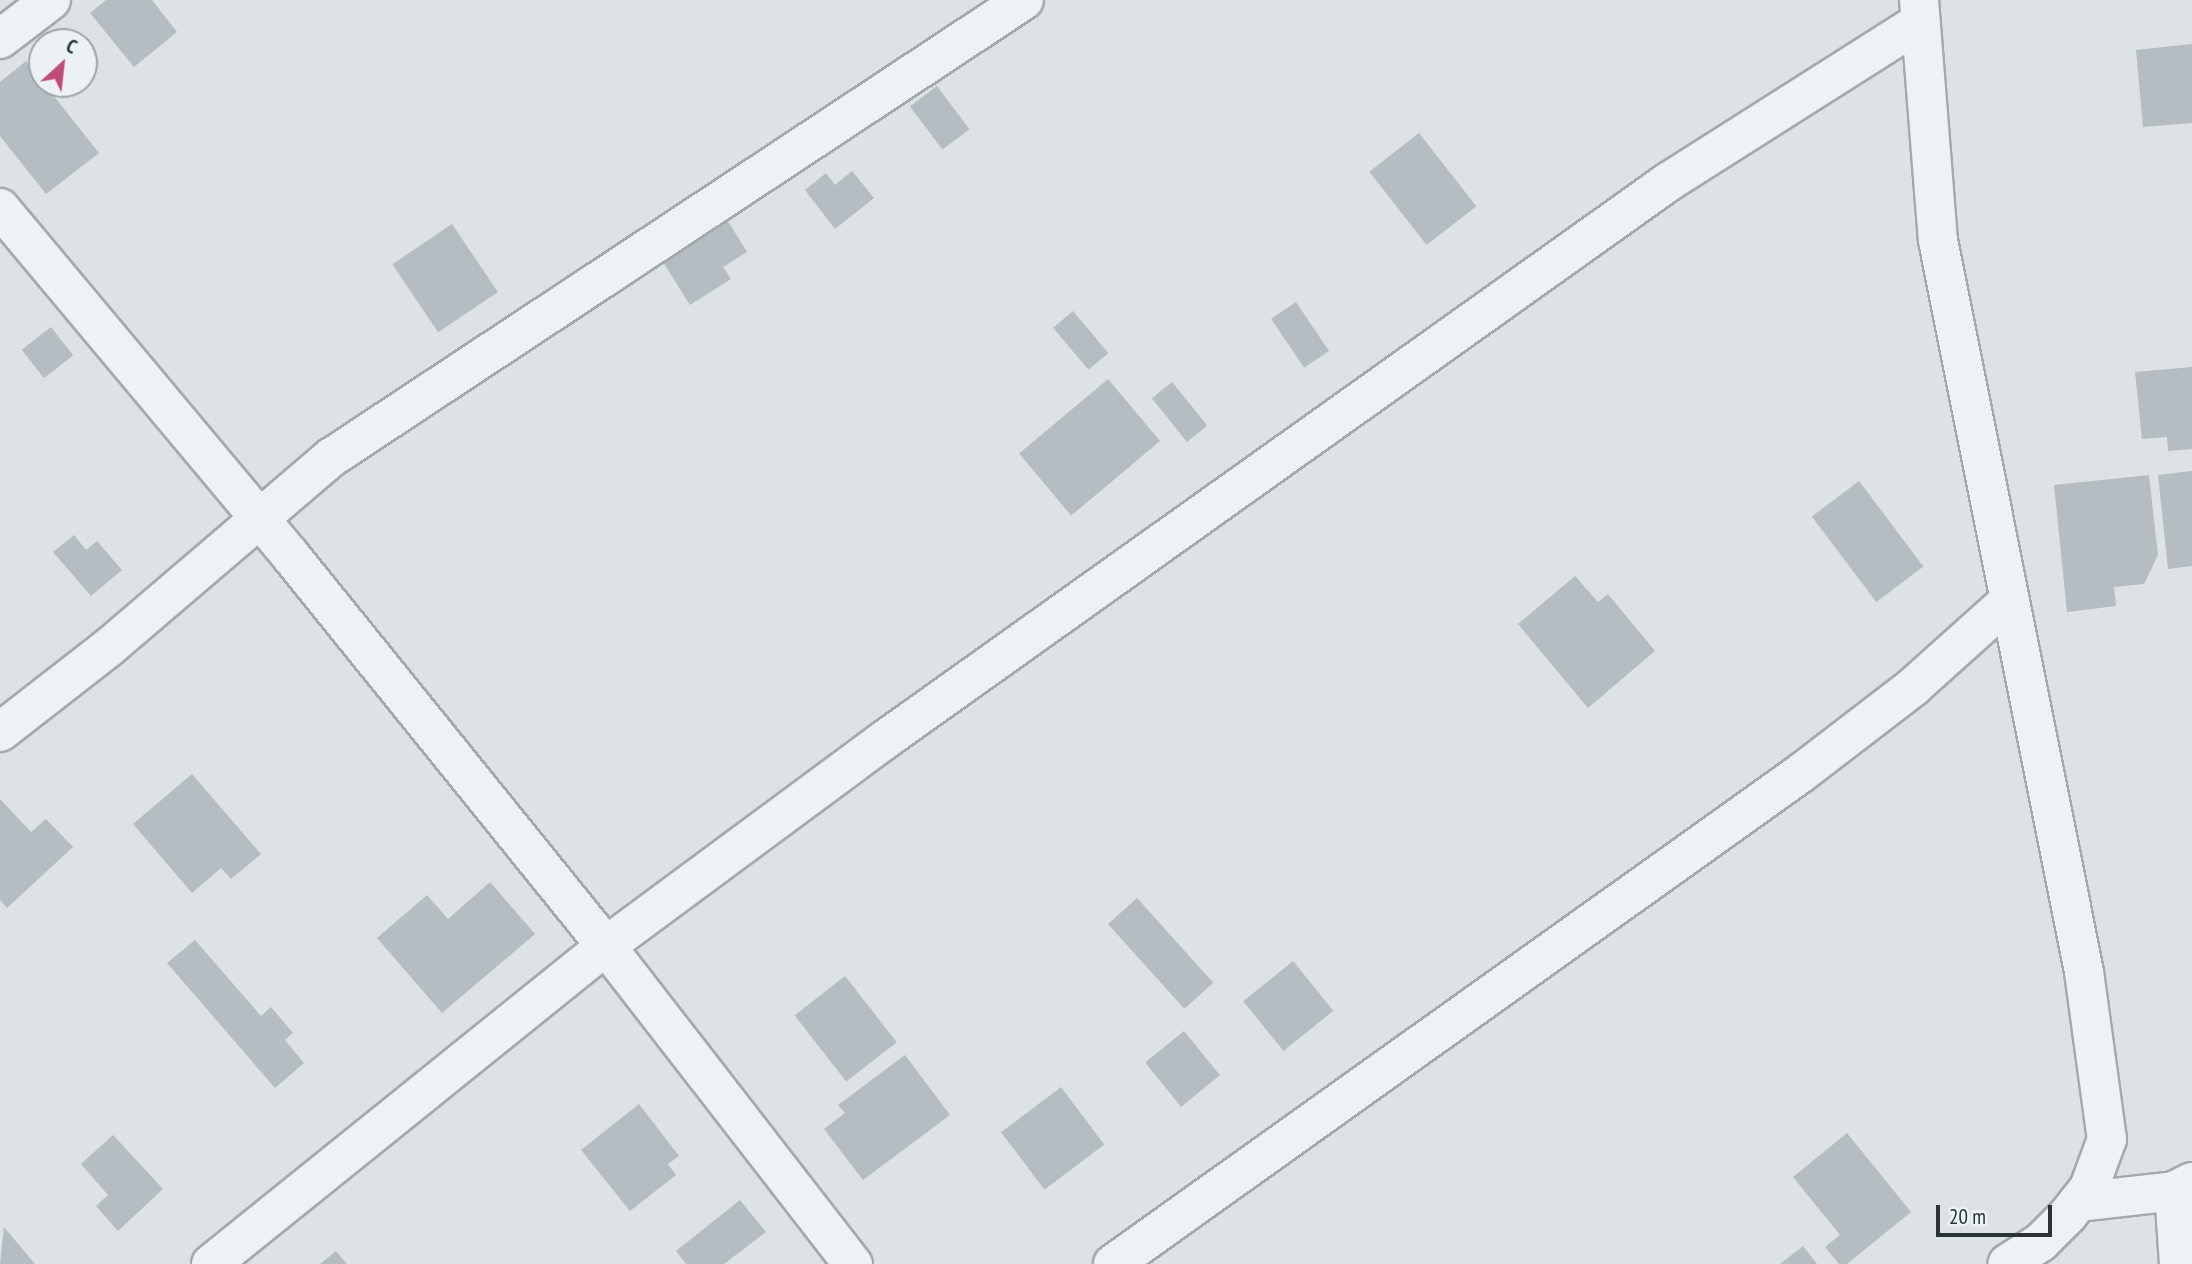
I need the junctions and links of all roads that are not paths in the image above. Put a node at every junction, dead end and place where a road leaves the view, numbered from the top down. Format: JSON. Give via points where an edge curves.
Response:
{"nodes":[{"id":1,"x":51,"y":0,"type":"edge"},
{"id":2,"x":1024,"y":0,"type":"edge"},
{"id":3,"x":1919,"y":11,"type":"edge"},
{"id":4,"x":0,"y":39,"type":"edge"},
{"id":5,"x":0,"y":208,"type":"edge"},
{"id":6,"x":256,"y":517,"type":"junction"},
{"id":7,"x":2009,"y":601,"type":"junction"},
{"id":8,"x":0,"y":732,"type":"edge"},
{"id":9,"x":606,"y":946,"type":"junction"},
{"id":10,"x":2183,"y":1186,"type":"edge"},
{"id":11,"x":2078,"y":1202,"type":"junction"},
{"id":12,"x":211,"y":1264,"type":"edge"},
{"id":13,"x":853,"y":1264,"type":"edge"},
{"id":14,"x":1113,"y":1264,"type":"edge"},
{"id":15,"x":2007,"y":1264,"type":"edge"},
{"id":16,"x":2179,"y":1264,"type":"edge"}],
"edges":[{"from":1,"to":4,"type":"street"},
{"from":2,"to":6,"type":"street","via":[[332,457]]},
{"from":3,"to":7,"type":"street","via":[[1938,240]]},
{"from":3,"to":9,"type":"street","via":[[1668,182],[905,725]]},
{"from":5,"to":6,"type":"street"},
{"from":6,"to":8,"type":"street","via":[[108,648]]},
{"from":6,"to":9,"type":"street"},
{"from":7,"to":11,"type":"street","via":[[2084,972],[2104,1102],[2107,1139],[2098,1167]]},
{"from":7,"to":14,"type":"street","via":[[1913,687],[1801,773]]},
{"from":9,"to":12,"type":"street"},
{"from":9,"to":13,"type":"street"},
{"from":10,"to":11,"type":"street"},
{"from":10,"to":16,"type":"street"},
{"from":11,"to":15,"type":"street","via":[[2041,1242]]}]}
